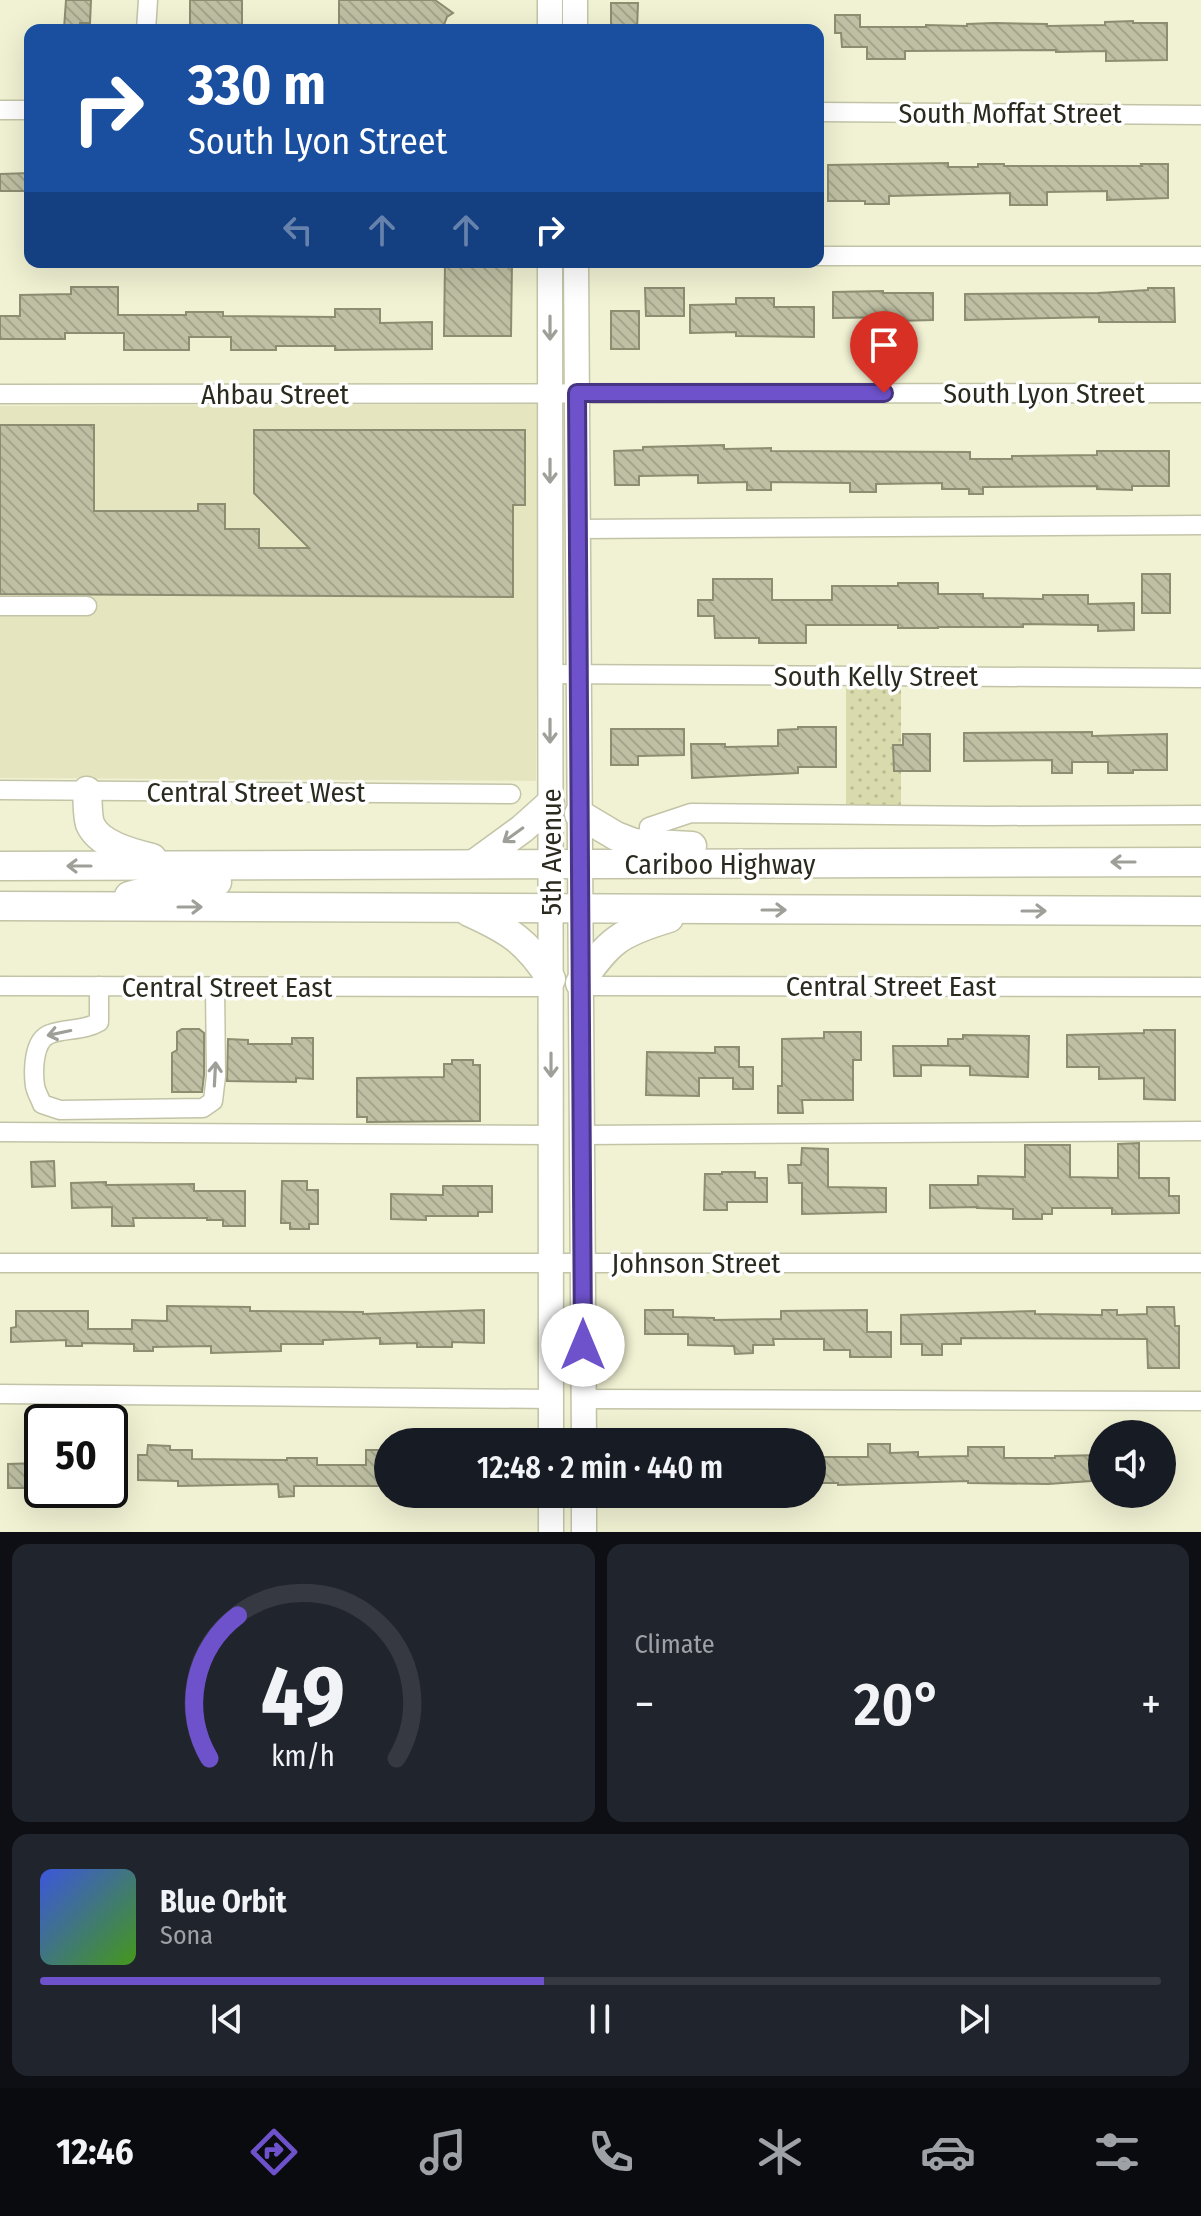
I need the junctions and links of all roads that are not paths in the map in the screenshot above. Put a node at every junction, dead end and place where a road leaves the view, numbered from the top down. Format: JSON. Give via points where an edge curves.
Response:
{"nodes":[{"id":1,"x":148,"y":0,"type":"edge"},
{"id":2,"x":550,"y":0,"type":"edge"},
{"id":3,"x":575,"y":0,"type":"edge"},
{"id":4,"x":146,"y":24,"type":"edge"},
{"id":5,"x":550,"y":24,"type":"edge"},
{"id":6,"x":575,"y":24,"type":"edge"},
{"id":7,"x":0,"y":110,"type":"edge"},
{"id":8,"x":24,"y":110,"type":"edge"},
{"id":9,"x":824,"y":112,"type":"edge"},
{"id":10,"x":1201,"y":115,"type":"edge"},
{"id":11,"x":824,"y":256,"type":"edge"},
{"id":12,"x":1201,"y":256,"type":"edge"},
{"id":13,"x":550,"y":268,"type":"edge"},
{"id":14,"x":576,"y":268,"type":"edge"},
{"id":15,"x":550,"y":393,"type":"junction"},
{"id":16,"x":577,"y":393,"type":"junction"},
{"id":17,"x":1201,"y":393,"type":"edge"},
{"id":18,"x":0,"y":394,"type":"edge"},
{"id":19,"x":1201,"y":525,"type":"edge"},
{"id":20,"x":579,"y":529,"type":"junction"},
{"id":21,"x":0,"y":606,"type":"edge"},
{"id":22,"x":87,"y":606,"type":"dead end"},
{"id":23,"x":579,"y":673,"type":"junction"},
{"id":24,"x":550,"y":674,"type":"junction"},
{"id":25,"x":1201,"y":678,"type":"edge"},
{"id":26,"x":0,"y":790,"type":"edge"},
{"id":27,"x":87,"y":791,"type":"junction"},
{"id":28,"x":511,"y":794,"type":"dead end"},
{"id":29,"x":550,"y":804,"type":"junction"},
{"id":30,"x":579,"y":814,"type":"junction"},
{"id":31,"x":1201,"y":815,"type":"edge"},
{"id":32,"x":649,"y":827,"type":"dead end"},
{"id":33,"x":1201,"y":862,"type":"edge"},
{"id":34,"x":988,"y":863,"type":"junction"},
{"id":35,"x":474,"y":864,"type":"junction"},
{"id":36,"x":580,"y":864,"type":"junction"},
{"id":37,"x":0,"y":866,"type":"edge"},
{"id":38,"x":180,"y":866,"type":"junction"},
{"id":39,"x":550,"y":885,"type":"junction"},
{"id":40,"x":0,"y":906,"type":"edge"},
{"id":41,"x":96,"y":907,"type":"junction"},
{"id":42,"x":461,"y":908,"type":"junction"},
{"id":43,"x":580,"y":909,"type":"junction"},
{"id":44,"x":696,"y":910,"type":"junction"},
{"id":45,"x":1201,"y":911,"type":"edge"},
{"id":46,"x":550,"y":983,"type":"junction"},
{"id":47,"x":580,"y":984,"type":"junction"},
{"id":48,"x":0,"y":986,"type":"edge"},
{"id":49,"x":99,"y":986,"type":"junction"},
{"id":50,"x":215,"y":986,"type":"junction"},
{"id":51,"x":1201,"y":987,"type":"edge"},
{"id":52,"x":1201,"y":1131,"type":"edge"},
{"id":53,"x":0,"y":1132,"type":"edge"},
{"id":54,"x":551,"y":1135,"type":"junction"},
{"id":55,"x":581,"y":1135,"type":"junction"},
{"id":56,"x":0,"y":1263,"type":"edge"},
{"id":57,"x":551,"y":1263,"type":"junction"},
{"id":58,"x":582,"y":1263,"type":"junction"},
{"id":59,"x":1201,"y":1263,"type":"edge"},
{"id":60,"x":0,"y":1394,"type":"edge"},
{"id":61,"x":551,"y":1399,"type":"junction"},
{"id":62,"x":583,"y":1399,"type":"junction"},
{"id":63,"x":1201,"y":1401,"type":"edge"},
{"id":64,"x":551,"y":1428,"type":"edge"},
{"id":65,"x":584,"y":1428,"type":"edge"},
{"id":66,"x":551,"y":1508,"type":"edge"},
{"id":67,"x":584,"y":1508,"type":"edge"},
{"id":68,"x":551,"y":1532,"type":"edge"},
{"id":69,"x":584,"y":1532,"type":"edge"}],
"edges":[{"from":1,"to":4,"type":"street"},
{"from":2,"to":5,"type":"main road"},
{"from":3,"to":6,"type":"main road"},
{"from":7,"to":8,"type":"street"},
{"from":9,"to":10,"type":"street","name":"South Moffat Street"},
{"from":11,"to":12,"type":"street"},
{"from":13,"to":15,"type":"main road","name":"5th Avenue","one_way":true},
{"from":14,"to":16,"type":"main road","name":"5th Avenue"},
{"from":15,"to":16,"type":"street","name":"South Lyon Street"},
{"from":15,"to":18,"type":"street","name":"Ahbau Street"},
{"from":15,"to":24,"type":"main road","name":"5th Avenue","one_way":true},
{"from":16,"to":17,"type":"street","name":"South Lyon Street"},
{"from":16,"to":20,"type":"main road","name":"5th Avenue"},
{"from":19,"to":20,"type":"street"},
{"from":20,"to":23,"type":"main road","name":"5th Avenue"},
{"from":21,"to":22,"type":"street"},
{"from":23,"to":24,"type":"street","name":"South Kelly Street"},
{"from":23,"to":25,"type":"street","name":"South Kelly Street"},
{"from":23,"to":30,"type":"main road","name":"5th Avenue"},
{"from":24,"to":29,"type":"main road","name":"5th Avenue","one_way":true},
{"from":26,"to":27,"type":"street","name":"Central Street West"},
{"from":27,"to":28,"type":"street","name":"Central Street West"},
{"from":27,"to":38,"type":"highway","via":[[96,832],[135,854]]},
{"from":29,"to":35,"type":"highway","one_way":true},
{"from":29,"to":39,"type":"main road","name":"5th Avenue"},
{"from":30,"to":34,"type":"highway","via":[[634,843],[866,849]]},
{"from":30,"to":36,"type":"main road","name":"5th Avenue"},
{"from":31,"to":32,"type":"street","via":[[691,813]]},
{"from":33,"to":34,"type":"highway","name":"Cariboo Highway","one_way":true},
{"from":34,"to":36,"type":"highway","name":"Cariboo Highway"},
{"from":35,"to":38,"type":"highway","name":"Cariboo Highway"},
{"from":35,"to":39,"type":"highway","name":"Cariboo Highway"},
{"from":36,"to":39,"type":"highway","name":"Cariboo Highway"},
{"from":36,"to":43,"type":"main road","name":"5th Avenue"},
{"from":38,"to":37,"type":"highway","name":"Cariboo Highway","one_way":true},
{"from":39,"to":41,"type":"highway","via":[[197,882],[149,889]]},
{"from":39,"to":42,"type":"highway","name":"Cariboo Highway"},
{"from":39,"to":43,"type":"highway","name":"Cariboo Highway"},
{"from":39,"to":46,"type":"main road","name":"5th Avenue"},
{"from":40,"to":41,"type":"highway","name":"Cariboo Highway"},
{"from":41,"to":42,"type":"highway","name":"Cariboo Highway","one_way":true},
{"from":42,"to":46,"type":"highway","via":[[518,938],[536,955]]},
{"from":43,"to":44,"type":"highway","name":"Cariboo Highway"},
{"from":43,"to":47,"type":"main road","name":"5th Avenue"},
{"from":44,"to":45,"type":"highway","name":"Cariboo Highway","one_way":true},
{"from":44,"to":47,"type":"highway","via":[[635,928],[617,939]]},
{"from":46,"to":50,"type":"street","name":"Central Street East"},
{"from":46,"to":54,"type":"main road","name":"5th Avenue","one_way":true},
{"from":47,"to":51,"type":"street","name":"Central Street East"},
{"from":47,"to":55,"type":"main road","name":"5th Avenue"},
{"from":48,"to":49,"type":"street","name":"Central Street East"},
{"from":49,"to":50,"type":"street","name":"Central Street East"},
{"from":49,"to":50,"type":"street","one_way":true,"via":[[99,1022],[47,1035],[38,1044],[35,1087],[42,1104],[60,1110],[203,1108],[213,1101]]},
{"from":52,"to":55,"type":"street"},
{"from":53,"to":54,"type":"street"},
{"from":54,"to":57,"type":"main road","name":"5th Avenue"},
{"from":55,"to":58,"type":"main road","name":"5th Avenue"},
{"from":56,"to":57,"type":"street","name":"Johnson Street"},
{"from":57,"to":58,"type":"street","name":"Johnson Street"},
{"from":57,"to":61,"type":"main road","name":"5th Avenue"},
{"from":58,"to":59,"type":"street","name":"Johnson Street"},
{"from":58,"to":62,"type":"main road","name":"5th Avenue"},
{"from":60,"to":61,"type":"street"},
{"from":61,"to":64,"type":"main road","name":"5th Avenue"},
{"from":62,"to":63,"type":"street"},
{"from":62,"to":65,"type":"main road","name":"5th Avenue"},
{"from":66,"to":68,"type":"main road"},
{"from":67,"to":69,"type":"main road"}]}
